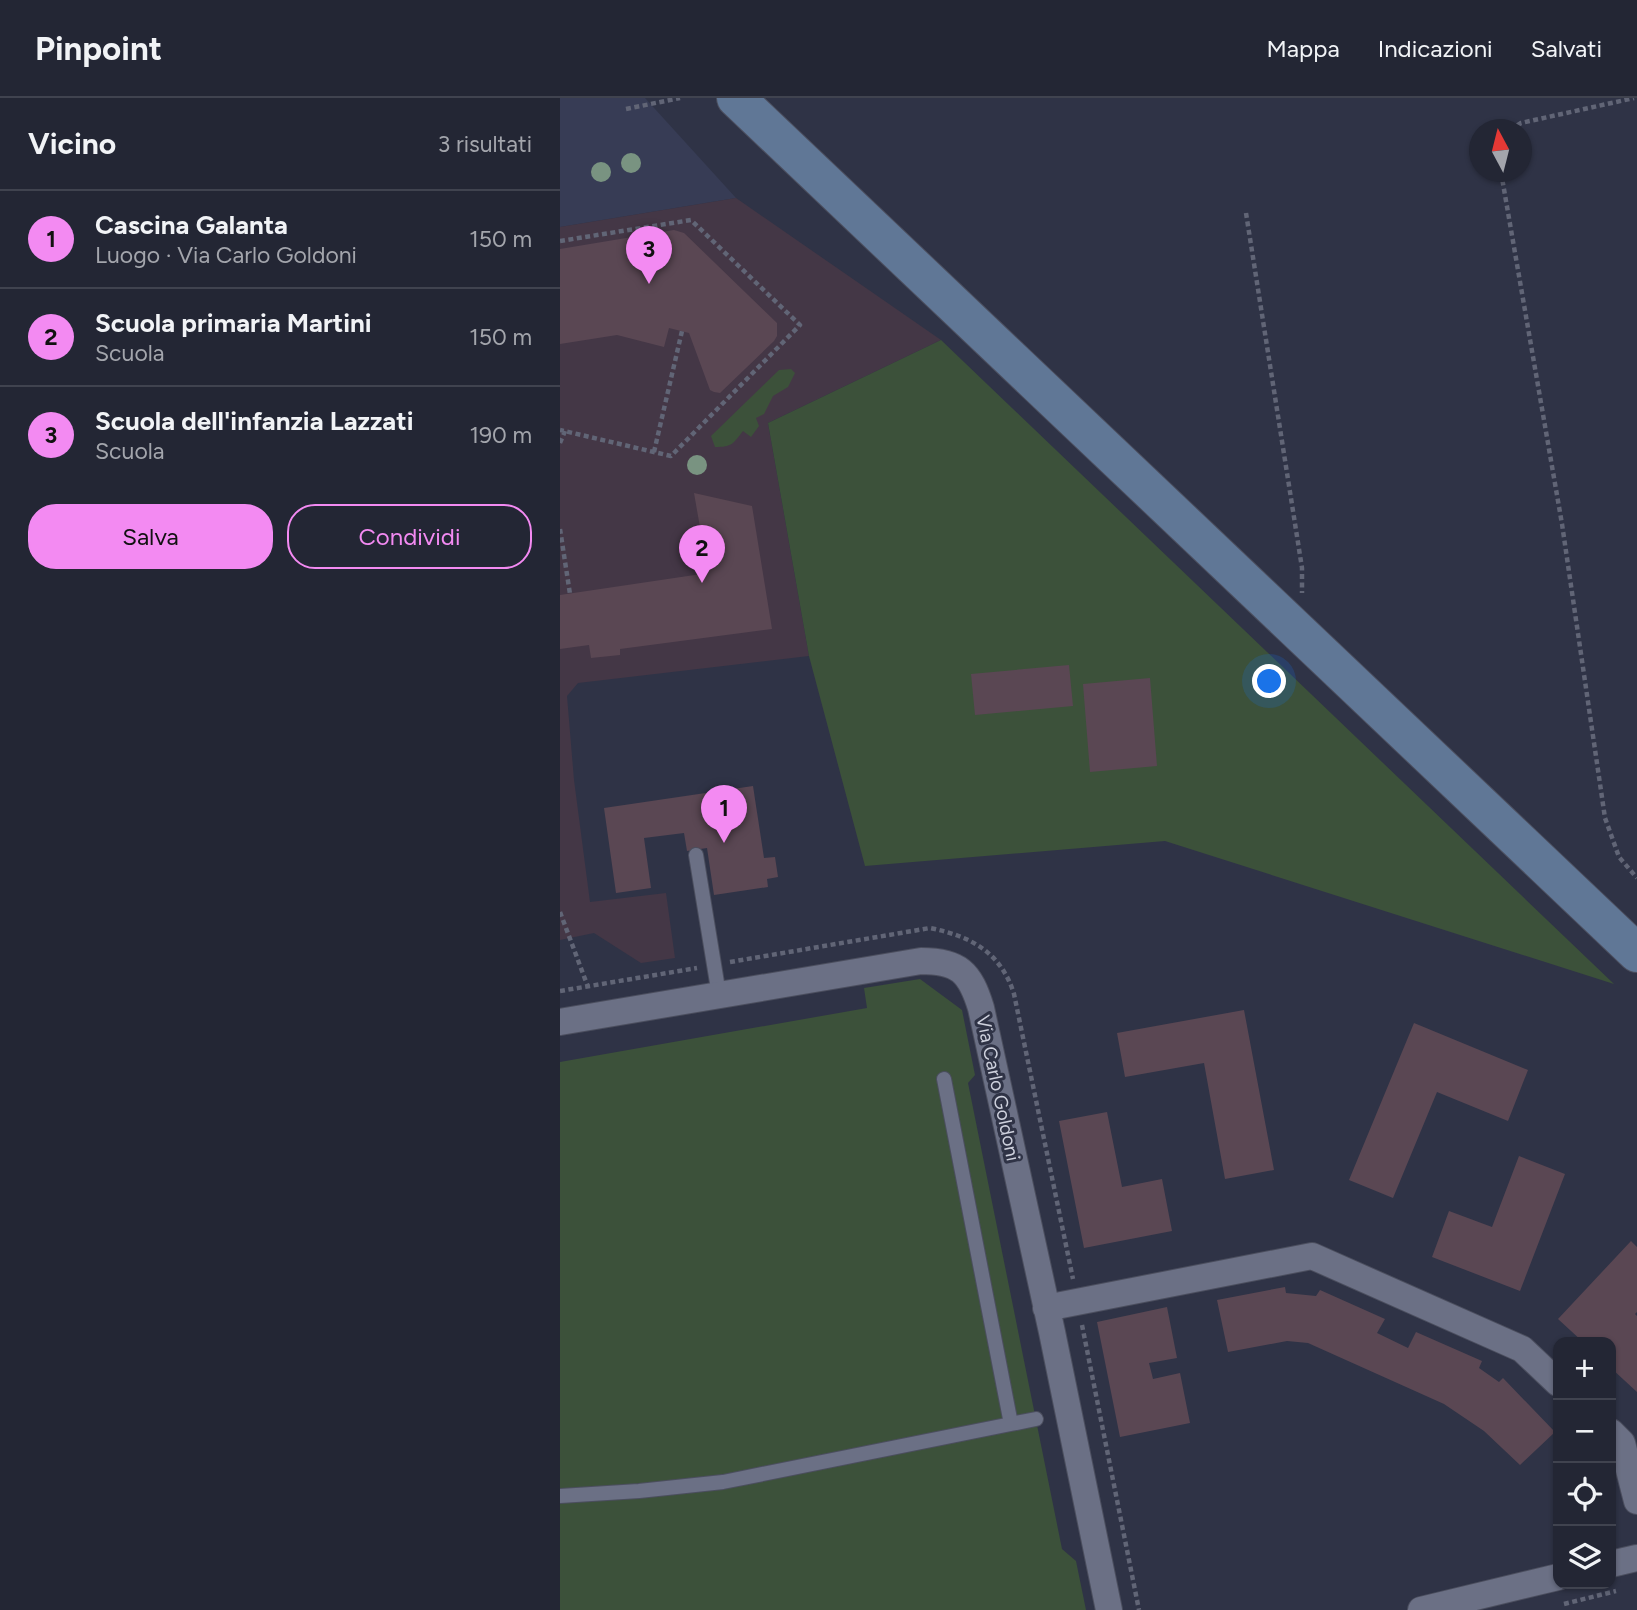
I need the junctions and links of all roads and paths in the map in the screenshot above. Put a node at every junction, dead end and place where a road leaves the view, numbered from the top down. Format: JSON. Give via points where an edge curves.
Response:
{"nodes":[{"id":1,"x":680,"y":98,"type":"edge"},
{"id":2,"x":736,"y":98,"type":"edge"},
{"id":3,"x":1634,"y":98,"type":"edge"},
{"id":4,"x":626,"y":109,"type":"dead end"},
{"id":5,"x":1532,"y":121,"type":"edge"},
{"id":6,"x":1503,"y":182,"type":"edge"},
{"id":7,"x":1247,"y":213,"type":"dead end"},
{"id":8,"x":560,"y":242,"type":"edge"},
{"id":9,"x":682,"y":331,"type":"dead end"},
{"id":10,"x":562,"y":430,"type":"edge"},
{"id":11,"x":560,"y":443,"type":"edge"},
{"id":12,"x":654,"y":452,"type":"junction"},
{"id":13,"x":560,"y":529,"type":"edge"},
{"id":14,"x":570,"y":594,"type":"dead end"},
{"id":15,"x":1302,"y":635,"type":"junction"},
{"id":16,"x":695,"y":855,"type":"dead end"},
{"id":17,"x":1637,"y":878,"type":"edge"},
{"id":18,"x":560,"y":912,"type":"edge"},
{"id":19,"x":1637,"y":953,"type":"edge"},
{"id":20,"x":588,"y":987,"type":"dead end"},
{"id":21,"x":719,"y":995,"type":"junction"},
{"id":22,"x":560,"y":1022,"type":"edge"},
{"id":23,"x":944,"y":1079,"type":"dead end"},
{"id":24,"x":1046,"y":1308,"type":"junction"},
{"id":25,"x":1553,"y":1378,"type":"edge"},
{"id":26,"x":1036,"y":1419,"type":"dead end"},
{"id":27,"x":1011,"y":1424,"type":"junction"},
{"id":28,"x":1616,"y":1437,"type":"edge"},
{"id":29,"x":560,"y":1496,"type":"edge"},
{"id":30,"x":1637,"y":1501,"type":"edge"},
{"id":31,"x":1637,"y":1558,"type":"edge"},
{"id":32,"x":1616,"y":1563,"type":"edge"},
{"id":33,"x":1553,"y":1578,"type":"edge"},
{"id":34,"x":1626,"y":1589,"type":"dead end"},
{"id":35,"x":1564,"y":1604,"type":"dead end"},
{"id":36,"x":1109,"y":1610,"type":"edge"},
{"id":37,"x":1422,"y":1610,"type":"edge"}],
"edges":[{"from":1,"to":4,"type":"path"},
{"from":2,"to":15,"type":"main road"},
{"from":3,"to":5,"type":"path"},
{"from":6,"to":17,"type":"path","via":[[1562,524],[1605,818],[1619,857]]},
{"from":7,"to":15,"type":"path","via":[[1302,568]]},
{"from":8,"to":12,"type":"path","via":[[691,220],[800,326],[671,456]]},
{"from":9,"to":12,"type":"path"},
{"from":10,"to":11,"type":"path"},
{"from":10,"to":12,"type":"path"},
{"from":13,"to":14,"type":"path"},
{"from":15,"to":19,"type":"main road"},
{"from":16,"to":21,"type":"lane"},
{"from":18,"to":20,"type":"path"},
{"from":21,"to":22,"type":"street","name":"Via Carlo Goldoni"},
{"from":21,"to":24,"type":"street","name":"Via Carlo Goldoni","via":[[920,961],[939,961],[966,975],[981,1008]]},
{"from":23,"to":27,"type":"lane"},
{"from":24,"to":25,"type":"street","via":[[1312,1256],[1522,1349]]},
{"from":24,"to":36,"type":"street","name":"Via Carlo Goldoni"},
{"from":26,"to":27,"type":"lane"},
{"from":27,"to":29,"type":"lane","via":[[732,1480]]},
{"from":28,"to":30,"type":"street","via":[[1622,1443]]},
{"from":31,"to":32,"type":"street"},
{"from":33,"to":37,"type":"street"},
{"from":34,"to":35,"type":"path"}]}
